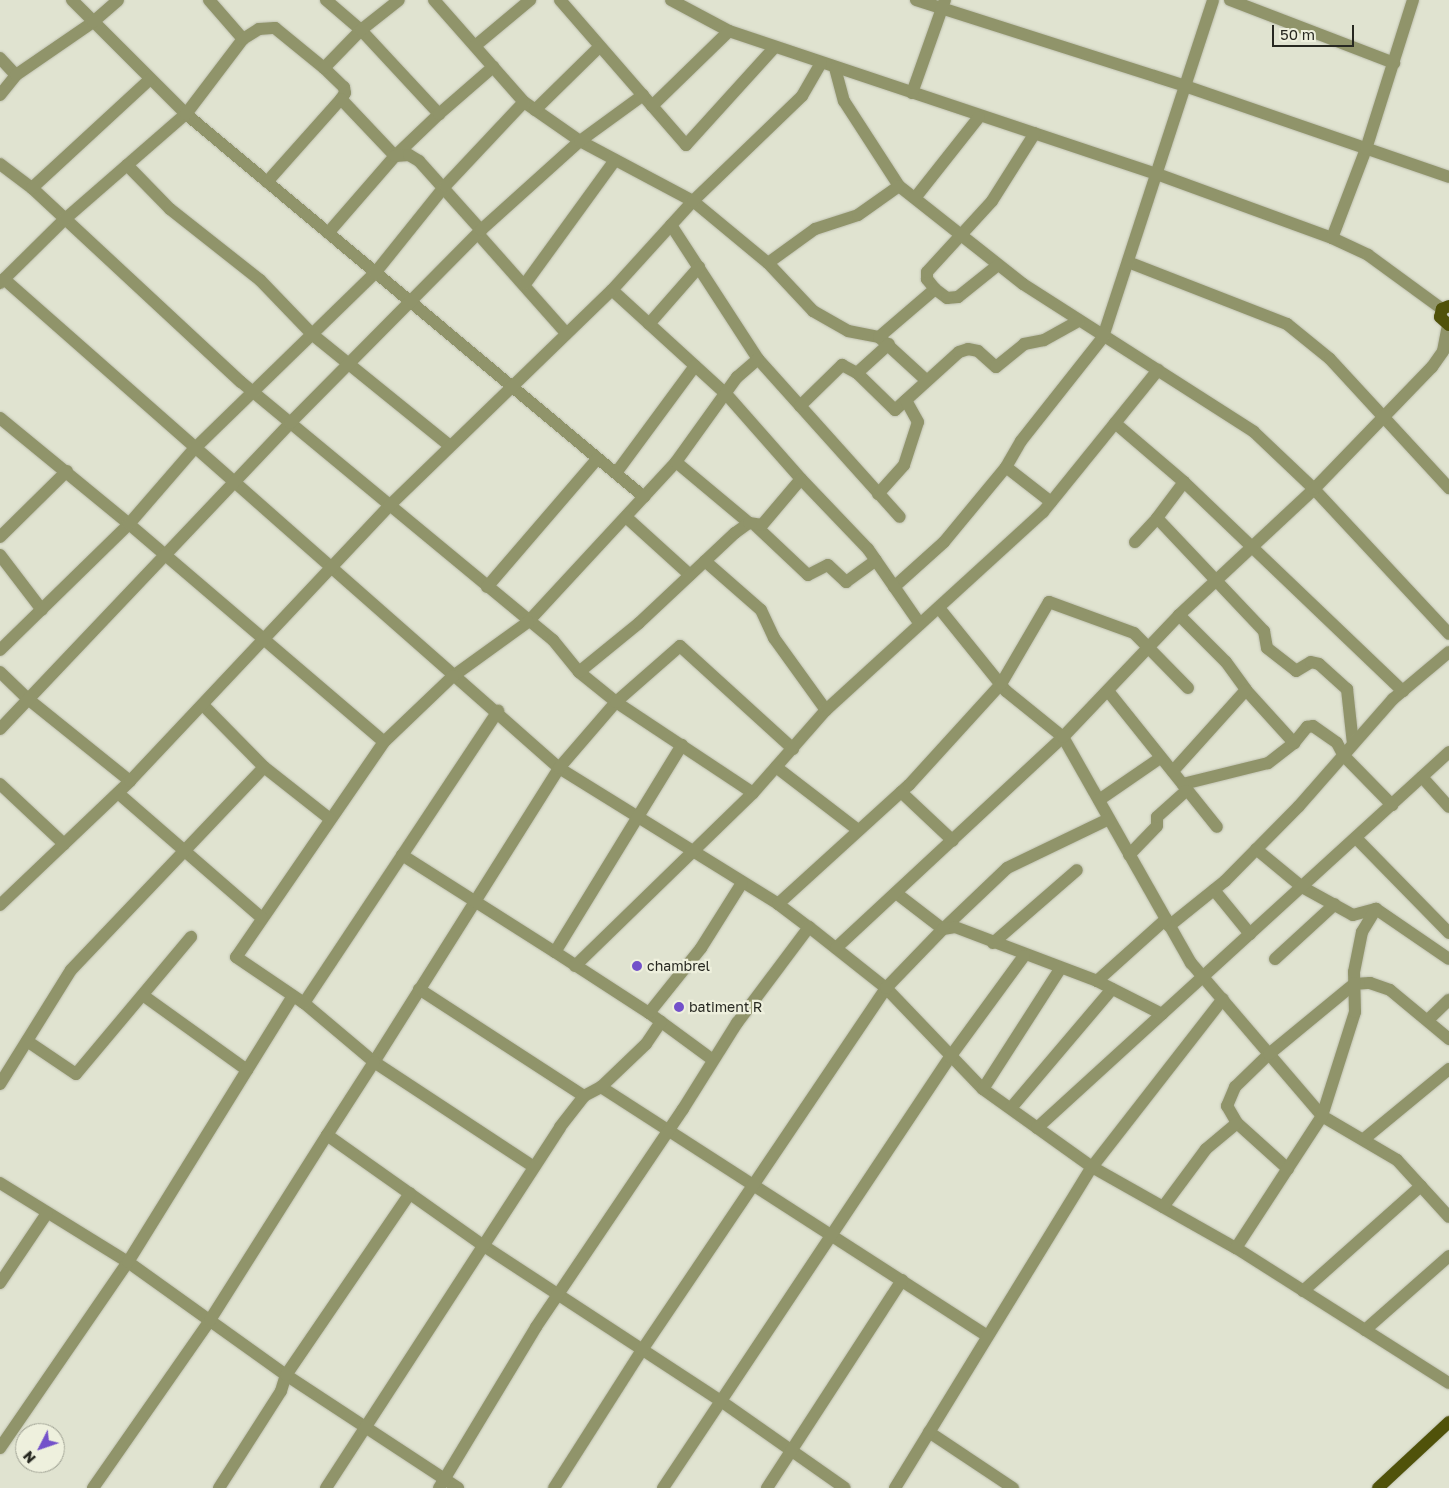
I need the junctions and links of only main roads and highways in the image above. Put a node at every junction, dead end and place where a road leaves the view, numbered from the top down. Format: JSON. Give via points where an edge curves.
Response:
{"nodes":[{"id":1,"x":1445,"y":308,"type":"edge"},
{"id":2,"x":1448,"y":325,"type":"edge"},
{"id":3,"x":1449,"y":1422,"type":"edge"},
{"id":4,"x":1378,"y":1488,"type":"edge"}],
"edges":[{"from":1,"to":2,"type":"main road","via":[[1440,317]]},
{"from":3,"to":4,"type":"main road"}]}
